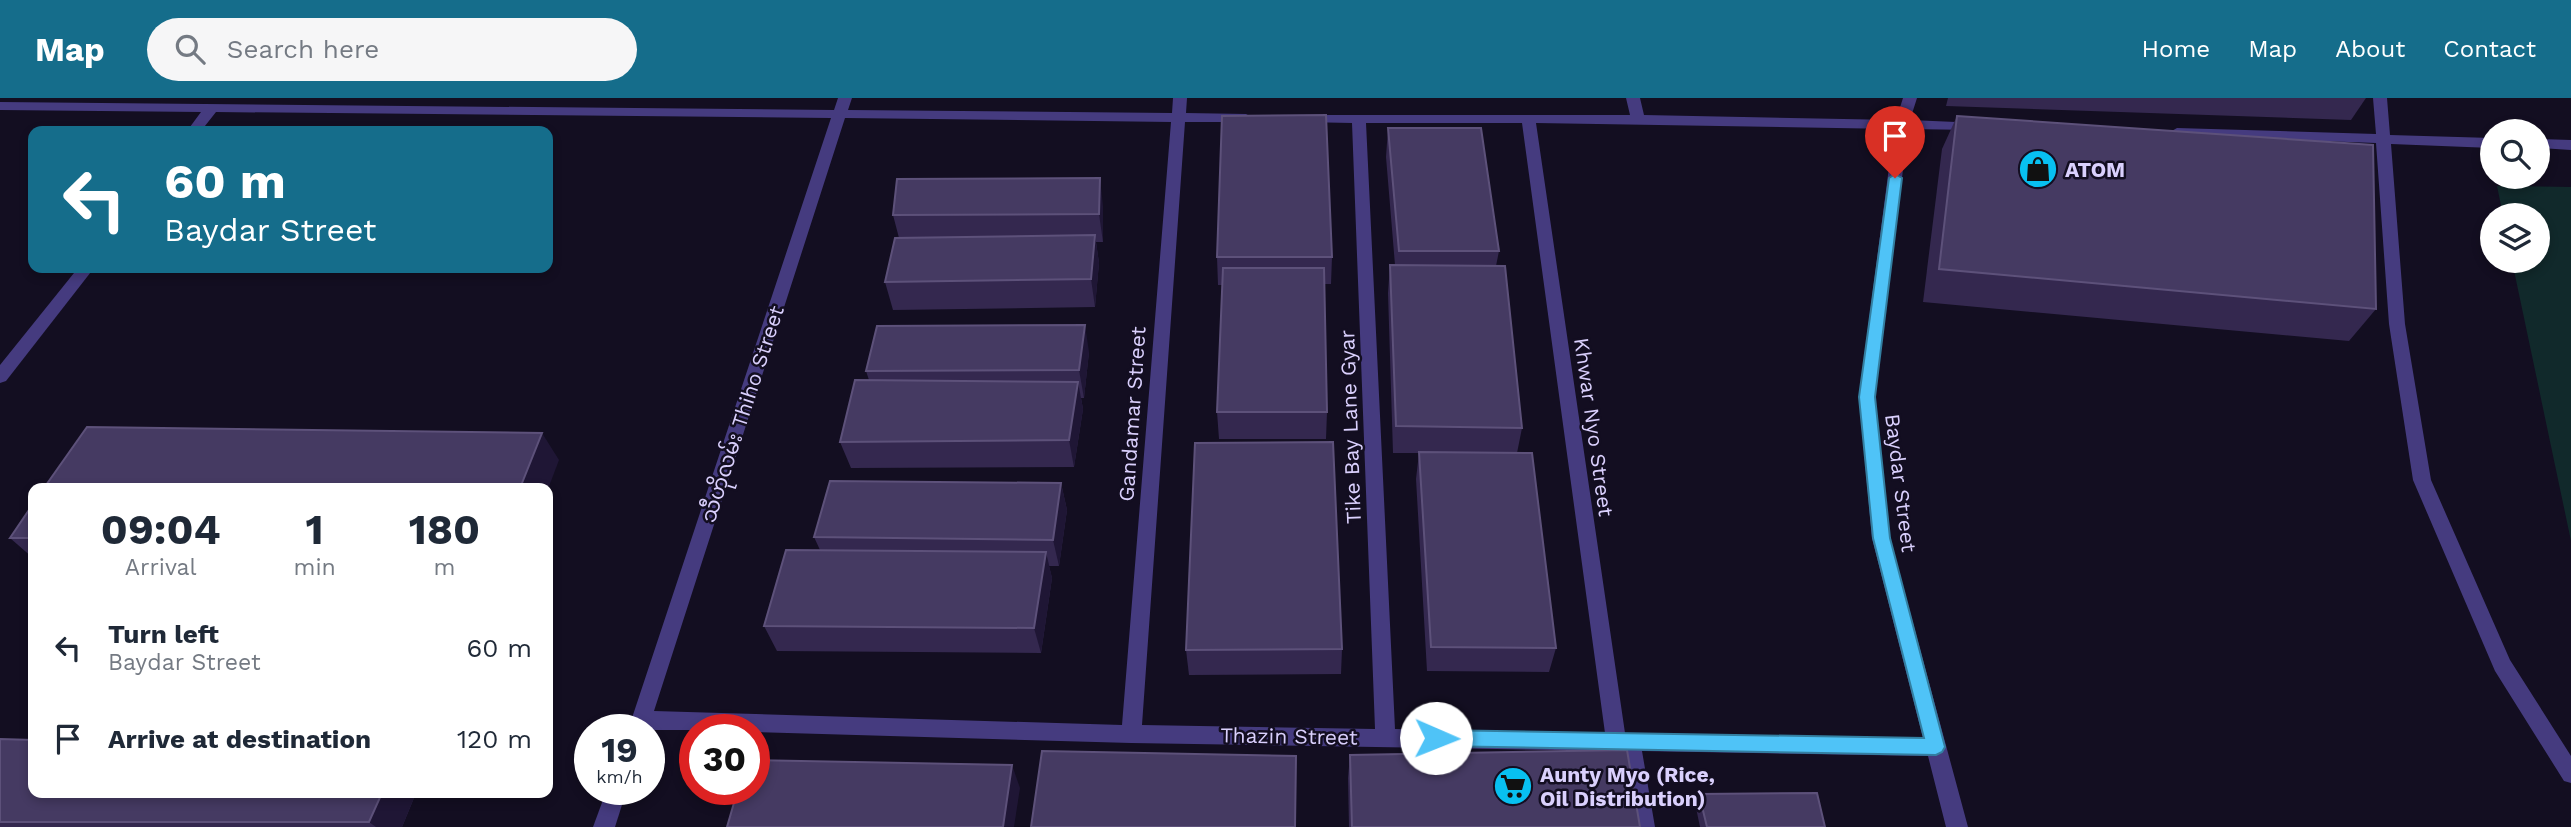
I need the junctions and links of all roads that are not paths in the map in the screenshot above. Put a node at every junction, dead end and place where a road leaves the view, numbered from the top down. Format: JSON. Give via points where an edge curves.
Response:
{"nodes":[{"id":1,"x":1180,"y":98,"type":"edge"},
{"id":2,"x":1633,"y":98,"type":"edge"},
{"id":3,"x":1910,"y":98,"type":"edge"},
{"id":4,"x":2380,"y":98,"type":"edge"},
{"id":5,"x":203,"y":105,"type":"edge"},
{"id":6,"x":0,"y":106,"type":"edge"},
{"id":7,"x":842,"y":106,"type":"edge"},
{"id":8,"x":1177,"y":118,"type":"junction"},
{"id":9,"x":1261,"y":118,"type":"edge"},
{"id":10,"x":1289,"y":118,"type":"edge"},
{"id":11,"x":1359,"y":118,"type":"junction"},
{"id":12,"x":1528,"y":118,"type":"junction"},
{"id":13,"x":1638,"y":119,"type":"junction"},
{"id":14,"x":1902,"y":123,"type":"junction"},
{"id":15,"x":196,"y":126,"type":"edge"},
{"id":16,"x":1985,"y":126,"type":"edge"},
{"id":17,"x":2164,"y":132,"type":"edge"},
{"id":18,"x":2384,"y":139,"type":"junction"},
{"id":19,"x":2480,"y":143,"type":"edge"},
{"id":20,"x":2550,"y":144,"type":"edge"},
{"id":21,"x":2571,"y":145,"type":"edge"},
{"id":22,"x":82,"y":273,"type":"edge"},
{"id":23,"x":0,"y":377,"type":"edge"},
{"id":24,"x":644,"y":714,"type":"edge"},
{"id":25,"x":665,"y":725,"type":"edge"},
{"id":26,"x":1131,"y":734,"type":"junction"},
{"id":27,"x":1385,"y":737,"type":"junction"},
{"id":28,"x":1623,"y":742,"type":"junction"},
{"id":29,"x":1936,"y":747,"type":"junction"},
{"id":30,"x":2571,"y":774,"type":"edge"},
{"id":31,"x":612,"y":805,"type":"edge"},
{"id":32,"x":604,"y":827,"type":"edge"},
{"id":33,"x":1643,"y":827,"type":"edge"},
{"id":34,"x":1957,"y":827,"type":"edge"}],
"edges":[{"from":1,"to":8,"type":"street","name":"Gandamar Street"},
{"from":2,"to":13,"type":"street"},
{"from":3,"to":14,"type":"street","name":"Baydar Street"},
{"from":4,"to":18,"type":"street"},
{"from":5,"to":6,"type":"street"},
{"from":5,"to":7,"type":"street"},
{"from":5,"to":15,"type":"street"},
{"from":7,"to":8,"type":"street"},
{"from":7,"to":24,"type":"street","name":"သီဟိုလမ်း Thiho Street"},
{"from":8,"to":9,"type":"street"},
{"from":8,"to":26,"type":"street","name":"Gandamar Street"},
{"from":10,"to":11,"type":"street"},
{"from":11,"to":12,"type":"street"},
{"from":11,"to":27,"type":"street","name":"Tike Bay Lane Gyar"},
{"from":12,"to":13,"type":"street"},
{"from":12,"to":28,"type":"street","name":"Khwar Nyo Street"},
{"from":13,"to":14,"type":"street"},
{"from":14,"to":16,"type":"street"},
{"from":14,"to":29,"type":"street","name":"Baydar Street","via":[[1867,397],[1881,538]]},
{"from":17,"to":18,"type":"street"},
{"from":18,"to":19,"type":"street"},
{"from":18,"to":30,"type":"street","via":[[2397,324],[2422,480],[2502,665]]},
{"from":20,"to":21,"type":"street"},
{"from":22,"to":23,"type":"street"},
{"from":25,"to":26,"type":"street","name":"Thazin Street"},
{"from":26,"to":27,"type":"street","name":"Thazin Street"},
{"from":27,"to":28,"type":"street","name":"Thazin Street"},
{"from":28,"to":29,"type":"street","name":"Thazin Street"},
{"from":28,"to":33,"type":"street","name":"Khwar Nyo Street"},
{"from":29,"to":34,"type":"street","name":"Baydar Street"},
{"from":31,"to":32,"type":"street"}]}
